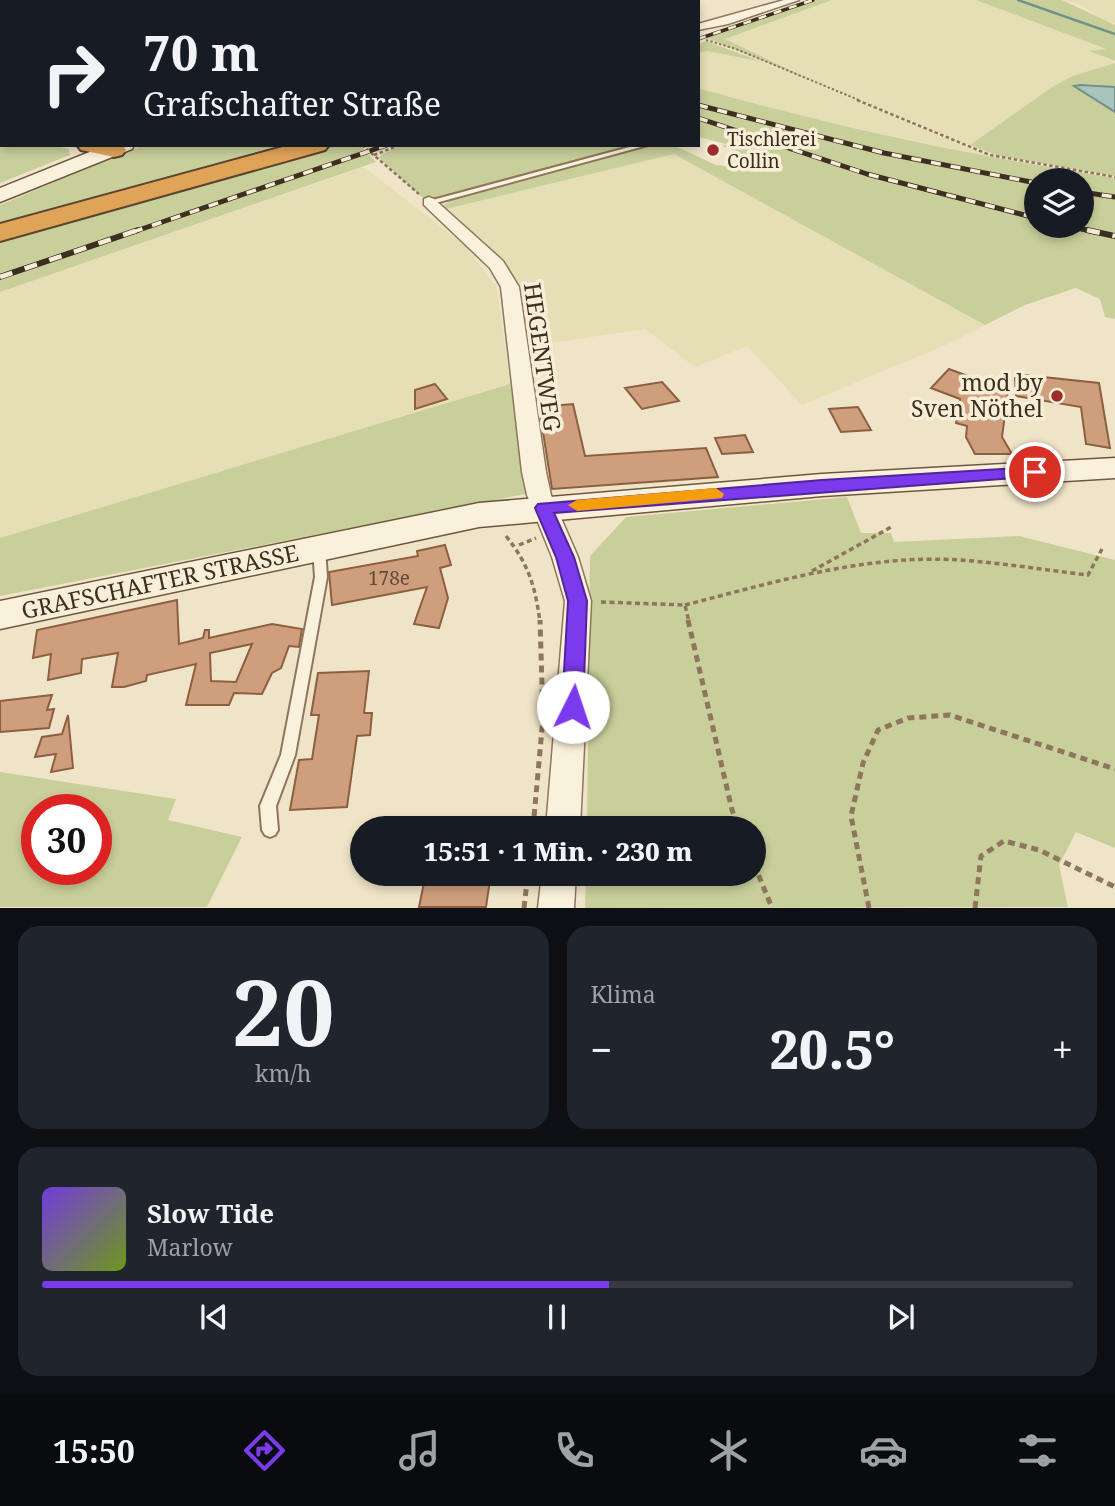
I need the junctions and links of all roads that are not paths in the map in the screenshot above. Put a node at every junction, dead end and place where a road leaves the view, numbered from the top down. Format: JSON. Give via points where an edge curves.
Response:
{"nodes":[{"id":1,"x":794,"y":0,"type":"edge"},
{"id":2,"x":700,"y":27,"type":"edge"},
{"id":3,"x":117,"y":147,"type":"edge"},
{"id":4,"x":308,"y":147,"type":"edge"},
{"id":5,"x":637,"y":147,"type":"edge"},
{"id":6,"x":0,"y":196,"type":"edge"},
{"id":7,"x":429,"y":202,"type":"joint"},
{"id":8,"x":6,"y":230,"type":"edge"},
{"id":9,"x":1115,"y":468,"type":"edge"},
{"id":10,"x":544,"y":508,"type":"junction"},
{"id":11,"x":319,"y":548,"type":"junction"},
{"id":12,"x":0,"y":615,"type":"edge"},
{"id":13,"x":564,"y":816,"type":"edge"},
{"id":14,"x":271,"y":830,"type":"dead end"},
{"id":15,"x":558,"y":886,"type":"edge"},
{"id":16,"x":556,"y":908,"type":"edge"}],
"edges":[{"from":1,"to":2,"type":"street"},
{"from":3,"to":6,"type":"main road"},
{"from":4,"to":8,"type":"highway"},
{"from":5,"to":7,"type":"lane"},
{"from":7,"to":10,"type":"street","name":"HEGENTWEG","via":[[506,278],[534,472]]},
{"from":9,"to":10,"type":"main road","name":"GRAFSCHAFTER STRASSE","via":[[822,485]]},
{"from":10,"to":11,"type":"main road","name":"GRAFSCHAFTER STRASSE","via":[[479,515]]},
{"from":10,"to":13,"type":"street","name":"HEGENTWEG","via":[[578,601]]},
{"from":11,"to":12,"type":"main road","name":"GRAFSCHAFTER STRASSE"},
{"from":11,"to":14,"type":"lane","name":"GRAFSCHAFTER STRASSE","via":[[321,577],[299,702],[288,755],[268,806]]},
{"from":15,"to":16,"type":"street"}]}
